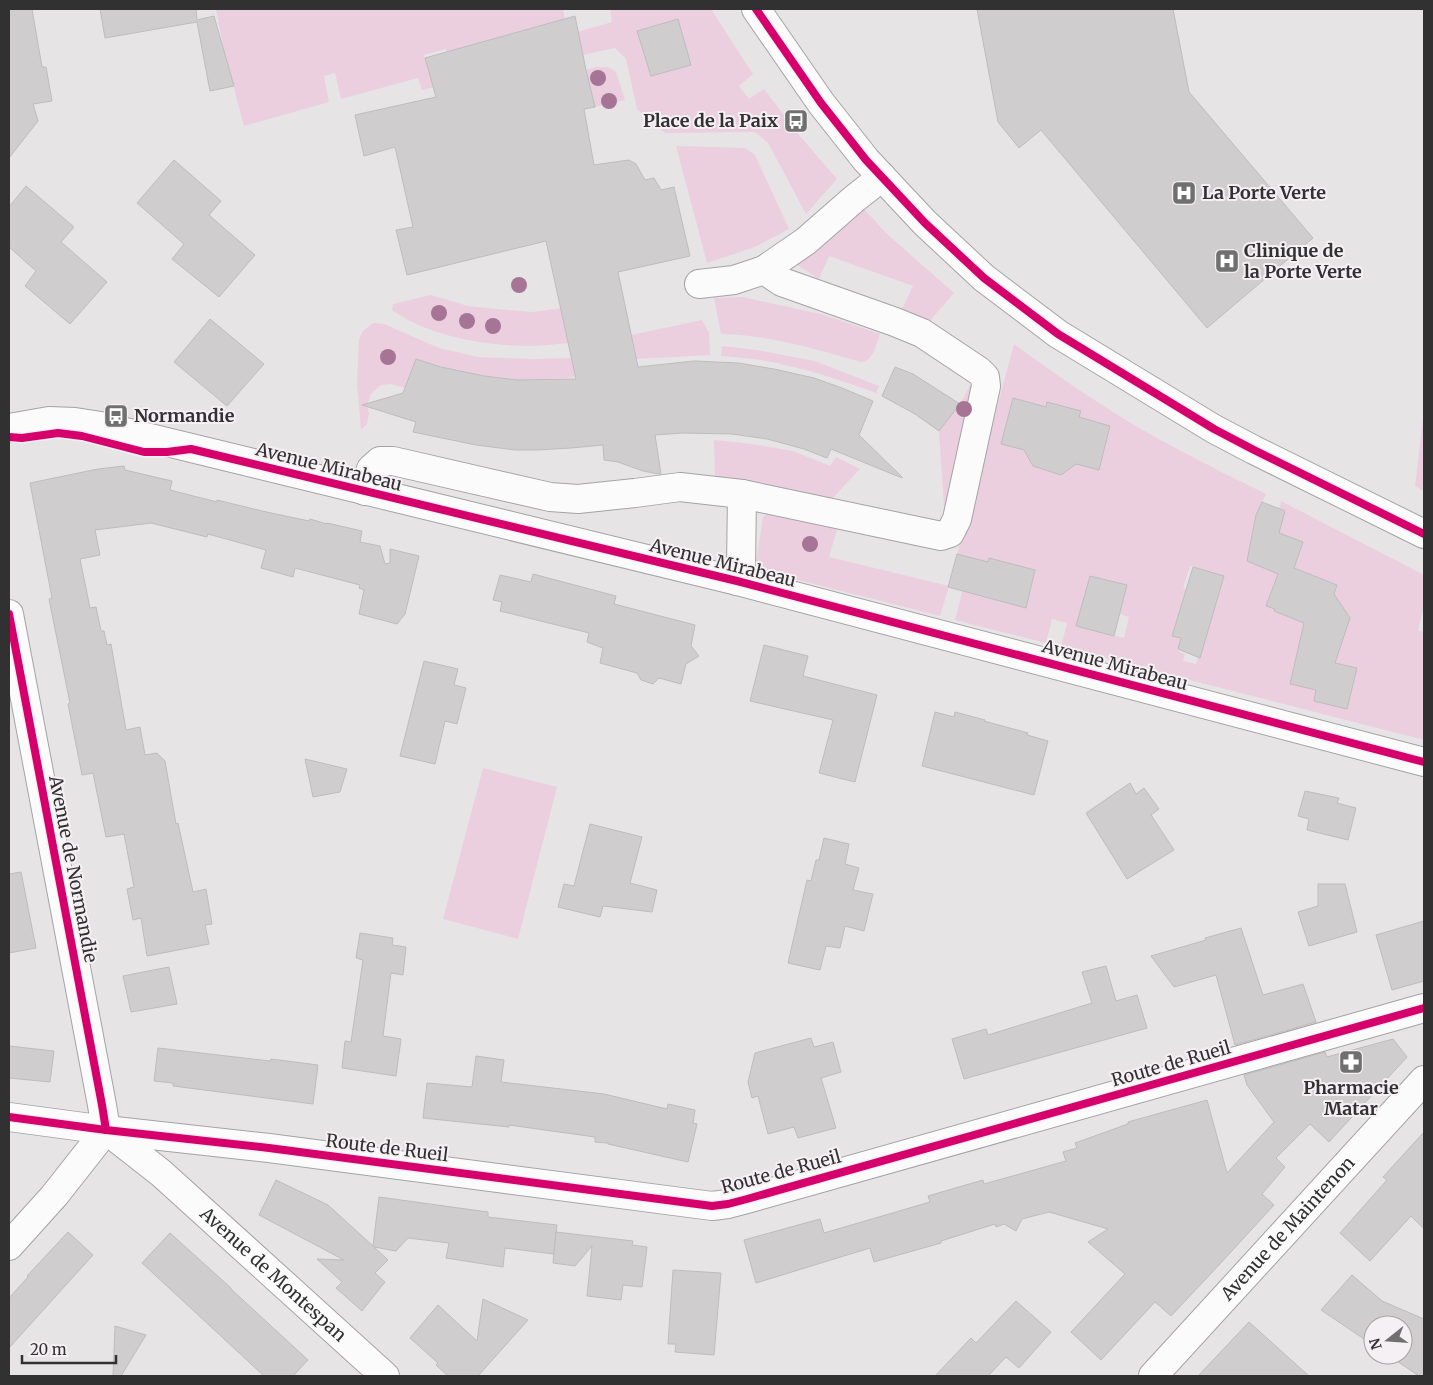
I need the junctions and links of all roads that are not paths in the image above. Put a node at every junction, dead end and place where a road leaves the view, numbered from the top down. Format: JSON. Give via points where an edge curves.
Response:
{"nodes":[{"id":1,"x":756,"y":9,"type":"edge"},
{"id":2,"x":882,"y":177,"type":"junction"},
{"id":3,"x":764,"y":270,"type":"junction"},
{"id":4,"x":699,"y":284,"type":"dead end"},
{"id":5,"x":9,"y":428,"type":"edge"},
{"id":6,"x":364,"y":491,"type":"junction"},
{"id":7,"x":742,"y":494,"type":"junction"},
{"id":8,"x":1424,"y":534,"type":"edge"},
{"id":9,"x":736,"y":581,"type":"junction"},
{"id":10,"x":9,"y":614,"type":"edge"},
{"id":11,"x":1424,"y":762,"type":"edge"},
{"id":12,"x":1424,"y":1008,"type":"edge"},
{"id":13,"x":1424,"y":1080,"type":"edge"},
{"id":14,"x":9,"y":1117,"type":"edge"},
{"id":15,"x":106,"y":1130,"type":"junction"},
{"id":16,"x":9,"y":1246,"type":"edge"},
{"id":17,"x":385,"y":1376,"type":"edge"},
{"id":18,"x":1153,"y":1376,"type":"edge"}],
"edges":[{"from":1,"to":2,"type":"street","via":[[821,103]]},
{"from":2,"to":3,"type":"street","via":[[806,241]]},
{"from":2,"to":8,"type":"street","via":[[984,278],[1058,334],[1214,429]]},
{"from":3,"to":4,"type":"street","via":[[734,280]]},
{"from":3,"to":7,"type":"street","via":[[782,282],[922,334],[979,371],[985,377],[986,386],[957,520],[950,533],[941,536]]},
{"from":5,"to":6,"type":"street","name":"Avenue Mirabeau","via":[[49,421],[101,426]]},
{"from":6,"to":7,"type":"street","via":[[371,469],[380,460],[550,497],[578,499],[680,487]]},
{"from":6,"to":9,"type":"street","name":"Avenue Mirabeau"},
{"from":7,"to":9,"type":"street","via":[[741,567]]},
{"from":9,"to":11,"type":"street","name":"Avenue Mirabeau"},
{"from":10,"to":15,"type":"street","name":"Avenue de Normandie"},
{"from":12,"to":15,"type":"street","name":"Route de Rueil","via":[[747,1199],[712,1206]]},
{"from":13,"to":18,"type":"street","name":"Avenue de Maintenon"},
{"from":14,"to":15,"type":"street","name":"Route de Rueil"},
{"from":15,"to":16,"type":"street"},
{"from":15,"to":17,"type":"street","name":"Avenue de Montespan","via":[[161,1173]]}]}
